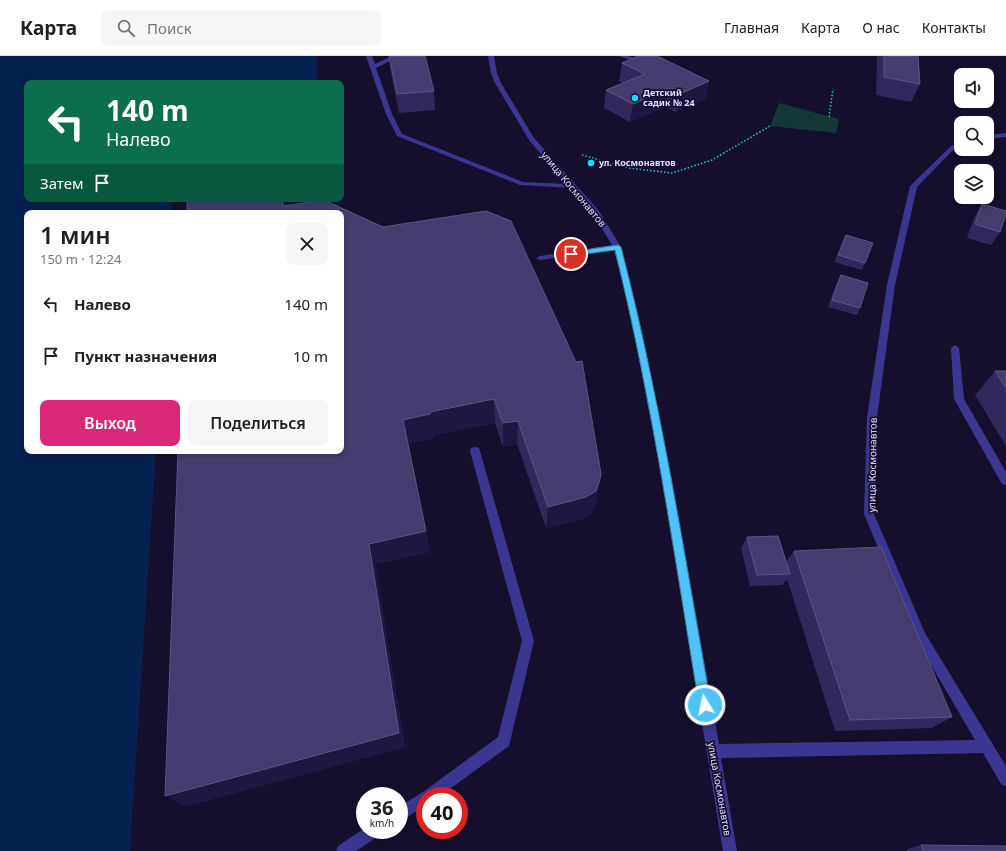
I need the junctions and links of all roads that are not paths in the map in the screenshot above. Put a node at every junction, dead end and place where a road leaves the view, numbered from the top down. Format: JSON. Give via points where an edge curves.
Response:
{"nodes":[{"id":1,"x":369,"y":56,"type":"edge"},
{"id":2,"x":397,"y":56,"type":"edge"},
{"id":3,"x":492,"y":56,"type":"edge"},
{"id":4,"x":622,"y":56,"type":"edge"},
{"id":5,"x":648,"y":64,"type":"edge"},
{"id":6,"x":373,"y":67,"type":"junction"},
{"id":7,"x":1006,"y":135,"type":"edge"},
{"id":8,"x":994,"y":136,"type":"edge"},
{"id":9,"x":954,"y":146,"type":"edge"},
{"id":10,"x":573,"y":186,"type":"junction"},
{"id":11,"x":618,"y":247,"type":"junction"},
{"id":12,"x":540,"y":258,"type":"dead end"},
{"id":13,"x":955,"y":348,"type":"dead end"},
{"id":14,"x":475,"y":451,"type":"dead end"},
{"id":15,"x":1006,"y":481,"type":"edge"},
{"id":16,"x":985,"y":746,"type":"junction"},
{"id":17,"x":713,"y":751,"type":"junction"},
{"id":18,"x":1006,"y":779,"type":"edge"},
{"id":19,"x":440,"y":787,"type":"edge"},
{"id":20,"x":361,"y":839,"type":"edge"},
{"id":21,"x":343,"y":851,"type":"edge"},
{"id":22,"x":730,"y":851,"type":"edge"}],
"edges":[{"from":1,"to":6,"type":"street"},
{"from":2,"to":6,"type":"street"},
{"from":3,"to":10,"type":"street","name":"улица Космонавтов","via":[[498,83],[531,139]]},
{"from":4,"to":5,"type":"street"},
{"from":6,"to":10,"type":"street","via":[[389,114],[399,134],[522,184]]},
{"from":7,"to":8,"type":"street"},
{"from":9,"to":16,"type":"street","name":"улица Космонавтов","via":[[914,186],[891,285],[872,417],[869,514],[920,637]]},
{"from":10,"to":11,"type":"street","name":"улица Космонавтов","via":[[596,213]]},
{"from":11,"to":12,"type":"street"},
{"from":11,"to":17,"type":"street","name":"улица Космонавтов","via":[[634,313],[667,479]]},
{"from":13,"to":15,"type":"street","via":[[959,399]]},
{"from":14,"to":19,"type":"street","via":[[528,640],[504,741]]},
{"from":16,"to":17,"type":"street"},
{"from":16,"to":18,"type":"street","name":"улица Космонавтов"},
{"from":17,"to":22,"type":"street","name":"улица Космонавтов"},
{"from":20,"to":21,"type":"street"}]}
